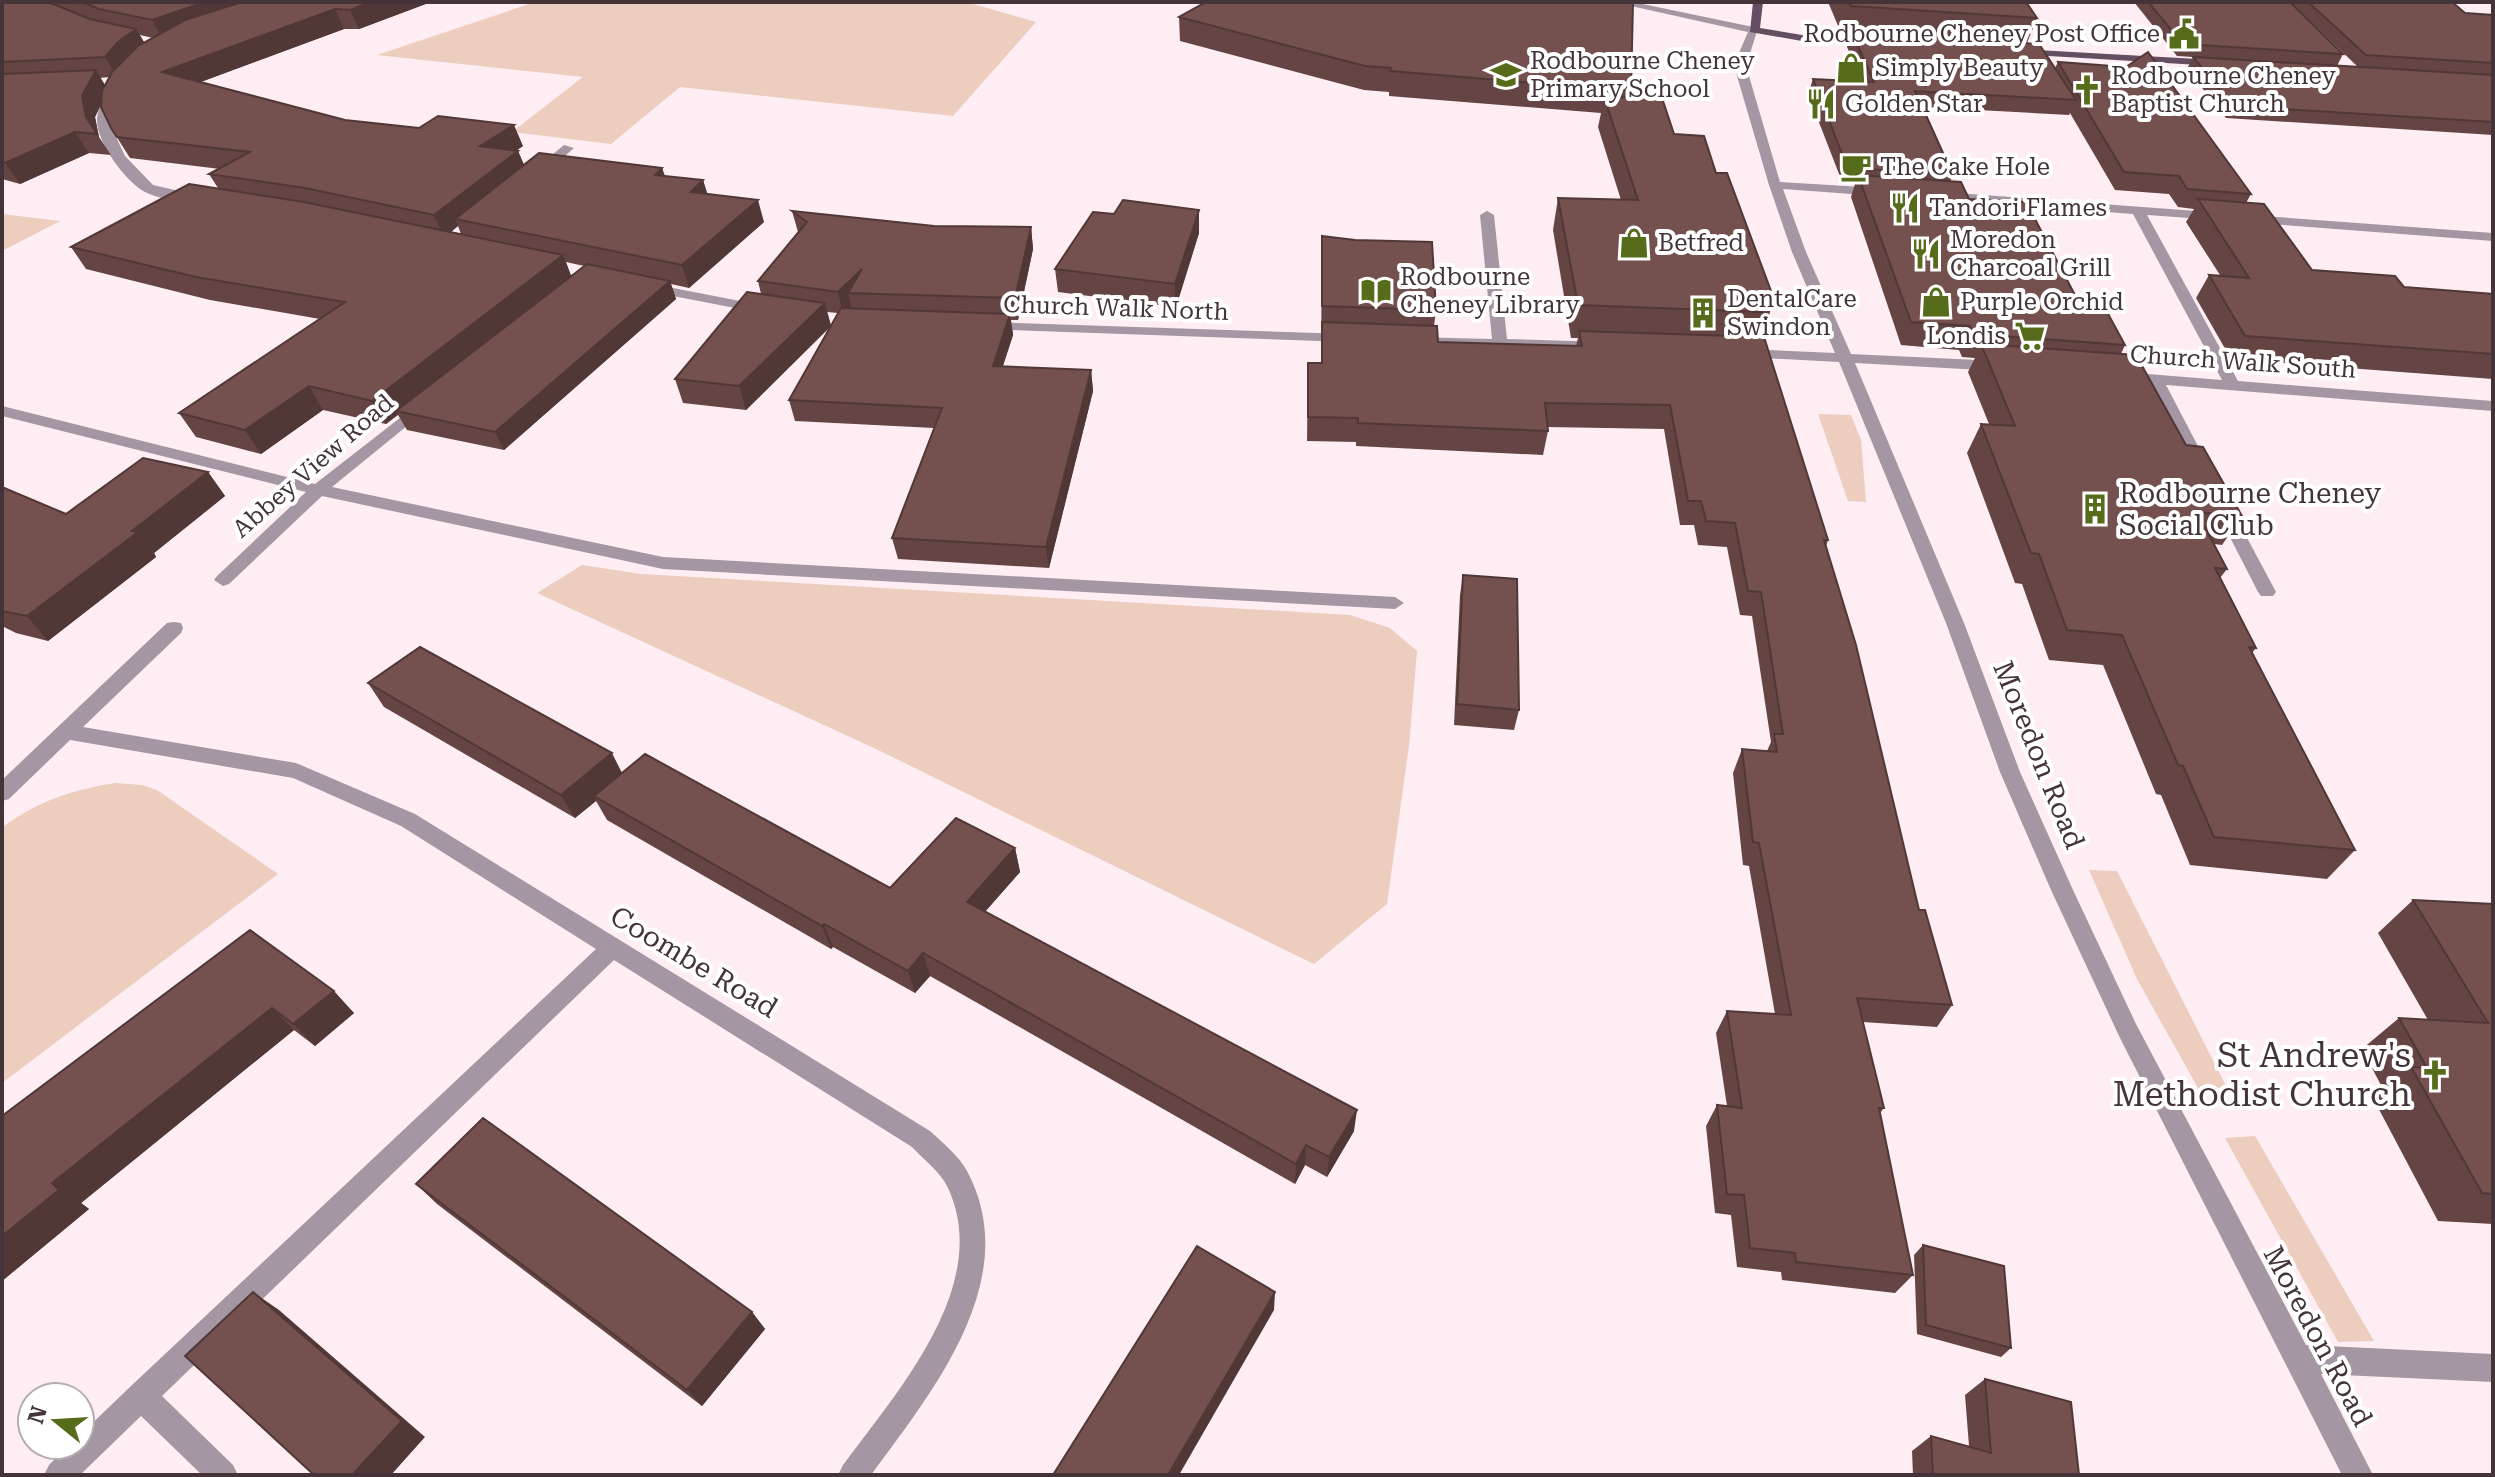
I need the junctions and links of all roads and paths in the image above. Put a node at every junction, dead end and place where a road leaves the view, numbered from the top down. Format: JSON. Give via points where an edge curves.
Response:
{"nodes":[{"id":1,"x":1618,"y":2,"type":"edge"},
{"id":2,"x":1758,"y":2,"type":"edge"},
{"id":3,"x":1754,"y":30,"type":"junction"},
{"id":4,"x":1892,"y":44,"type":"edge"},
{"id":5,"x":2005,"y":51,"type":"edge"},
{"id":6,"x":2234,"y":64,"type":"edge"},
{"id":7,"x":118,"y":83,"type":"edge"},
{"id":8,"x":568,"y":148,"type":"dead end"},
{"id":9,"x":532,"y":177,"type":"edge"},
{"id":10,"x":1775,"y":185,"type":"junction"},
{"id":11,"x":1898,"y":193,"type":"edge"},
{"id":12,"x":1927,"y":195,"type":"edge"},
{"id":13,"x":208,"y":201,"type":"edge"},
{"id":14,"x":2138,"y":210,"type":"junction"},
{"id":15,"x":1487,"y":215,"type":"dead end"},
{"id":16,"x":2493,"y":237,"type":"edge"},
{"id":17,"x":634,"y":284,"type":"edge"},
{"id":18,"x":778,"y":312,"type":"edge"},
{"id":19,"x":975,"y":325,"type":"edge"},
{"id":20,"x":1359,"y":339,"type":"edge"},
{"id":21,"x":1390,"y":340,"type":"edge"},
{"id":22,"x":1500,"y":344,"type":"junction"},
{"id":23,"x":1622,"y":347,"type":"edge"},
{"id":24,"x":1727,"y":352,"type":"edge"},
{"id":25,"x":1845,"y":357,"type":"junction"},
{"id":26,"x":2022,"y":368,"type":"edge"},
{"id":27,"x":2111,"y":376,"type":"edge"},
{"id":28,"x":2156,"y":380,"type":"junction"},
{"id":29,"x":2232,"y":385,"type":"junction"},
{"id":30,"x":442,"y":390,"type":"edge"},
{"id":31,"x":2493,"y":406,"type":"edge"},
{"id":32,"x":2,"y":411,"type":"edge"},
{"id":33,"x":318,"y":490,"type":"junction"},
{"id":34,"x":223,"y":580,"type":"dead end"},
{"id":35,"x":2267,"y":592,"type":"dead end"},
{"id":36,"x":1395,"y":603,"type":"dead end"},
{"id":37,"x":174,"y":628,"type":"dead end"},
{"id":38,"x":68,"y":732,"type":"junction"},
{"id":39,"x":2,"y":793,"type":"edge"},
{"id":40,"x":612,"y":948,"type":"junction"},
{"id":41,"x":2296,"y":1359,"type":"junction"},
{"id":42,"x":2493,"y":1368,"type":"edge"},
{"id":43,"x":141,"y":1396,"type":"junction"},
{"id":44,"x":59,"y":1475,"type":"edge"},
{"id":45,"x":223,"y":1475,"type":"edge"},
{"id":46,"x":853,"y":1475,"type":"edge"},
{"id":47,"x":2358,"y":1475,"type":"edge"}],
"edges":[{"from":1,"to":3,"type":"street"},
{"from":2,"to":3,"type":"main road"},
{"from":3,"to":4,"type":"main road"},
{"from":3,"to":10,"type":"street","name":"Moredon Road","via":[[1742,60],[1743,76]]},
{"from":5,"to":6,"type":"main road"},
{"from":7,"to":13,"type":"street","via":[[104,112],[104,131],[133,174],[158,192]]},
{"from":8,"to":9,"type":"street"},
{"from":10,"to":11,"type":"street"},
{"from":10,"to":25,"type":"street","name":"Moredon Road"},
{"from":12,"to":14,"type":"street"},
{"from":14,"to":16,"type":"street"},
{"from":14,"to":29,"type":"street"},
{"from":15,"to":22,"type":"street"},
{"from":17,"to":18,"type":"street"},
{"from":19,"to":20,"type":"street","name":"Church Walk North"},
{"from":21,"to":22,"type":"street"},
{"from":22,"to":23,"type":"street"},
{"from":24,"to":25,"type":"street"},
{"from":25,"to":26,"type":"street"},
{"from":25,"to":41,"type":"street","name":"Moredon Road","via":[[2062,890]]},
{"from":27,"to":28,"type":"street","name":"Church Walk South"},
{"from":28,"to":29,"type":"street","name":"Church Walk South"},
{"from":28,"to":35,"type":"street"},
{"from":29,"to":31,"type":"street","name":"Church Walk South"},
{"from":30,"to":33,"type":"street","name":"Abbey View Road"},
{"from":32,"to":33,"type":"street"},
{"from":33,"to":34,"type":"street","name":"Abbey View Road"},
{"from":33,"to":36,"type":"street","via":[[663,563]]},
{"from":37,"to":38,"type":"street"},
{"from":38,"to":39,"type":"street"},
{"from":38,"to":40,"type":"street","name":"Coombe Road","via":[[268,765],[318,779],[408,820]]},
{"from":40,"to":43,"type":"street"},
{"from":40,"to":46,"type":"street","name":"Coombe Road","via":[[895,1121],[921,1139],[958,1180],[971,1213],[973,1253],[956,1317]]},
{"from":41,"to":42,"type":"street"},
{"from":41,"to":47,"type":"street","name":"Moredon Road"},
{"from":43,"to":44,"type":"street"},
{"from":43,"to":45,"type":"street"}]}
